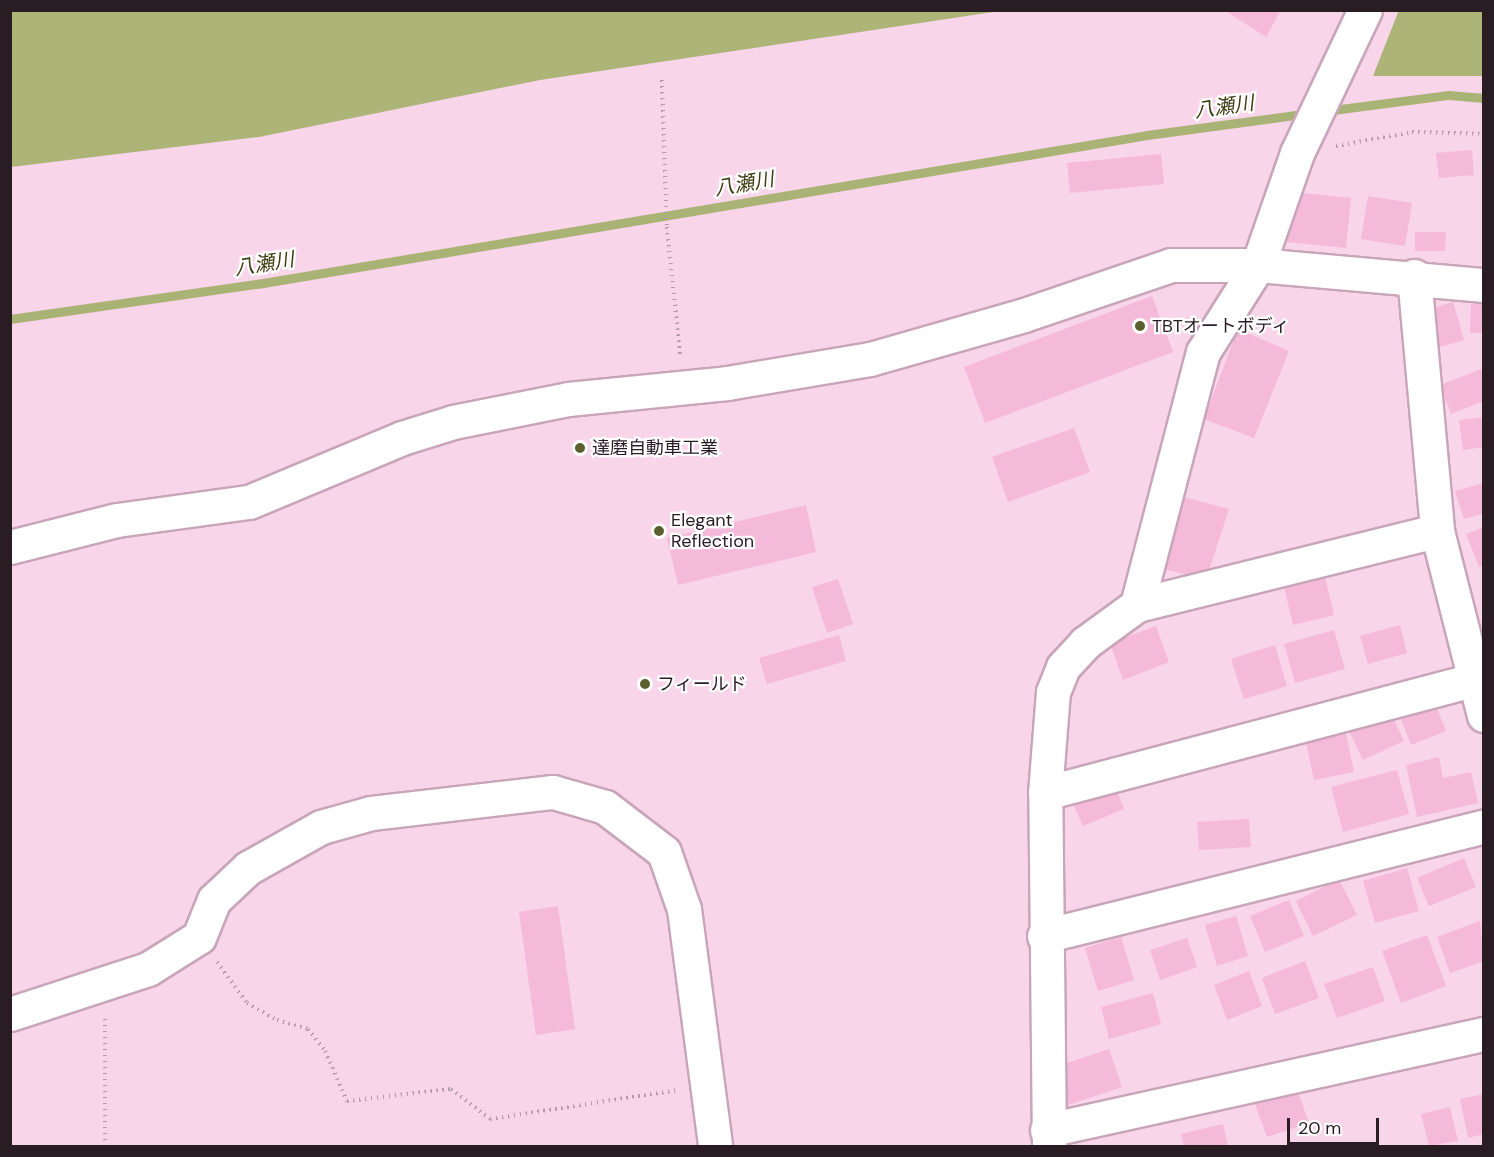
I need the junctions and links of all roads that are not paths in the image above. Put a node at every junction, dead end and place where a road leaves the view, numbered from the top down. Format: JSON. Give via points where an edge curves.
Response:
{"nodes":[{"id":1,"x":1365,"y":10,"type":"edge"},
{"id":2,"x":1258,"y":265,"type":"junction"},
{"id":3,"x":1414,"y":276,"type":"junction"},
{"id":4,"x":1484,"y":285,"type":"edge"},
{"id":5,"x":1437,"y":531,"type":"junction"},
{"id":6,"x":10,"y":547,"type":"edge"},
{"id":7,"x":1137,"y":605,"type":"junction"},
{"id":8,"x":1472,"y":680,"type":"junction"},
{"id":9,"x":1484,"y":715,"type":"edge"},
{"id":10,"x":1045,"y":793,"type":"junction"},
{"id":11,"x":1484,"y":826,"type":"edge"},
{"id":12,"x":1044,"y":936,"type":"junction"},
{"id":13,"x":10,"y":1014,"type":"edge"},
{"id":14,"x":1484,"y":1034,"type":"edge"},
{"id":15,"x":1048,"y":1138,"type":"edge"},
{"id":16,"x":715,"y":1146,"type":"edge"}],
"edges":[{"from":1,"to":2,"type":"street","via":[[1300,146]]},
{"from":2,"to":3,"type":"street"},
{"from":2,"to":6,"type":"street","via":[[1171,265],[1024,315],[870,359],[683,387],[568,399],[453,422],[402,438],[249,502],[117,520]]},
{"from":2,"to":7,"type":"street","via":[[1203,352]]},
{"from":3,"to":4,"type":"street"},
{"from":3,"to":5,"type":"street"},
{"from":5,"to":7,"type":"street"},
{"from":5,"to":8,"type":"street"},
{"from":7,"to":10,"type":"street","via":[[1085,643],[1063,667],[1053,692]]},
{"from":8,"to":9,"type":"street"},
{"from":8,"to":10,"type":"street"},
{"from":10,"to":12,"type":"street"},
{"from":11,"to":12,"type":"street"},
{"from":12,"to":15,"type":"street"},
{"from":13,"to":16,"type":"street","via":[[148,969],[199,937],[214,900],[248,868],[321,827],[370,813],[553,792],[595,804],[636,828],[664,852],[684,909]]},
{"from":14,"to":15,"type":"street"}]}
